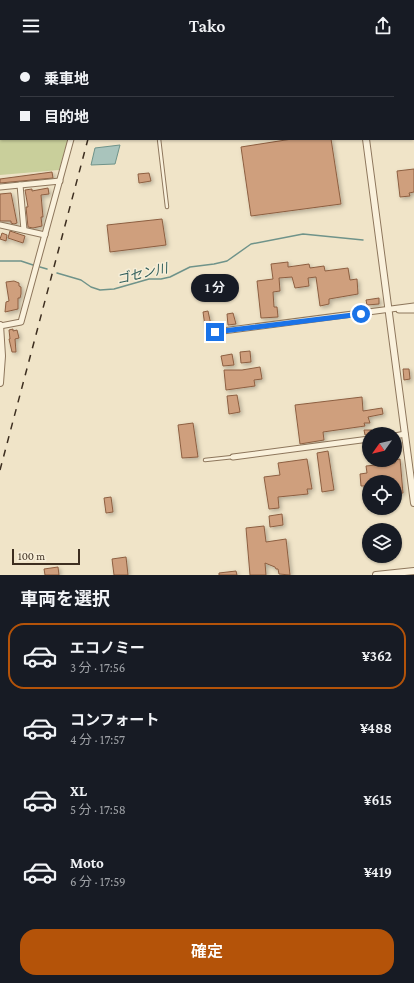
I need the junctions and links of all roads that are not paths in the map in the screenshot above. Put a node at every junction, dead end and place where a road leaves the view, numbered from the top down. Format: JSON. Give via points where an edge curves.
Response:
{"nodes":[{"id":1,"x":71,"y":140,"type":"edge"},
{"id":2,"x":159,"y":140,"type":"edge"},
{"id":3,"x":366,"y":140,"type":"edge"},
{"id":4,"x":60,"y":181,"type":"junction"},
{"id":5,"x":20,"y":185,"type":"junction"},
{"id":6,"x":0,"y":187,"type":"edge"},
{"id":7,"x":167,"y":207,"type":"dead end"},
{"id":8,"x":0,"y":225,"type":"edge"},
{"id":9,"x":24,"y":230,"type":"junction"},
{"id":10,"x":45,"y":235,"type":"junction"},
{"id":11,"x":414,"y":306,"type":"edge"},
{"id":12,"x":390,"y":310,"type":"junction"},
{"id":13,"x":414,"y":310,"type":"edge"},
{"id":14,"x":0,"y":325,"type":"edge"},
{"id":15,"x":215,"y":332,"type":"dead end"},
{"id":16,"x":0,"y":383,"type":"edge"},
{"id":17,"x":405,"y":434,"type":"junction"},
{"id":18,"x":402,"y":435,"type":"edge"},
{"id":19,"x":362,"y":440,"type":"edge"},
{"id":20,"x":411,"y":454,"type":"edge"},
{"id":21,"x":233,"y":457,"type":"joint"},
{"id":22,"x":205,"y":460,"type":"dead end"},
{"id":23,"x":414,"y":503,"type":"edge"},
{"id":24,"x":414,"y":571,"type":"edge"},
{"id":25,"x":376,"y":575,"type":"edge"}],
"edges":[{"from":1,"to":4,"type":"street"},
{"from":2,"to":7,"type":"lane"},
{"from":3,"to":12,"type":"street"},
{"from":4,"to":5,"type":"street"},
{"from":4,"to":10,"type":"street"},
{"from":5,"to":6,"type":"street"},
{"from":5,"to":9,"type":"street"},
{"from":8,"to":9,"type":"street"},
{"from":9,"to":10,"type":"street"},
{"from":10,"to":14,"type":"street","via":[[21,322]]},
{"from":11,"to":12,"type":"street"},
{"from":12,"to":13,"type":"street"},
{"from":12,"to":15,"type":"street"},
{"from":12,"to":17,"type":"street"},
{"from":14,"to":16,"type":"street"},
{"from":17,"to":18,"type":"street"},
{"from":17,"to":20,"type":"street"},
{"from":19,"to":21,"type":"street"},
{"from":20,"to":23,"type":"street"},
{"from":21,"to":22,"type":"lane"},
{"from":24,"to":25,"type":"street"}]}
